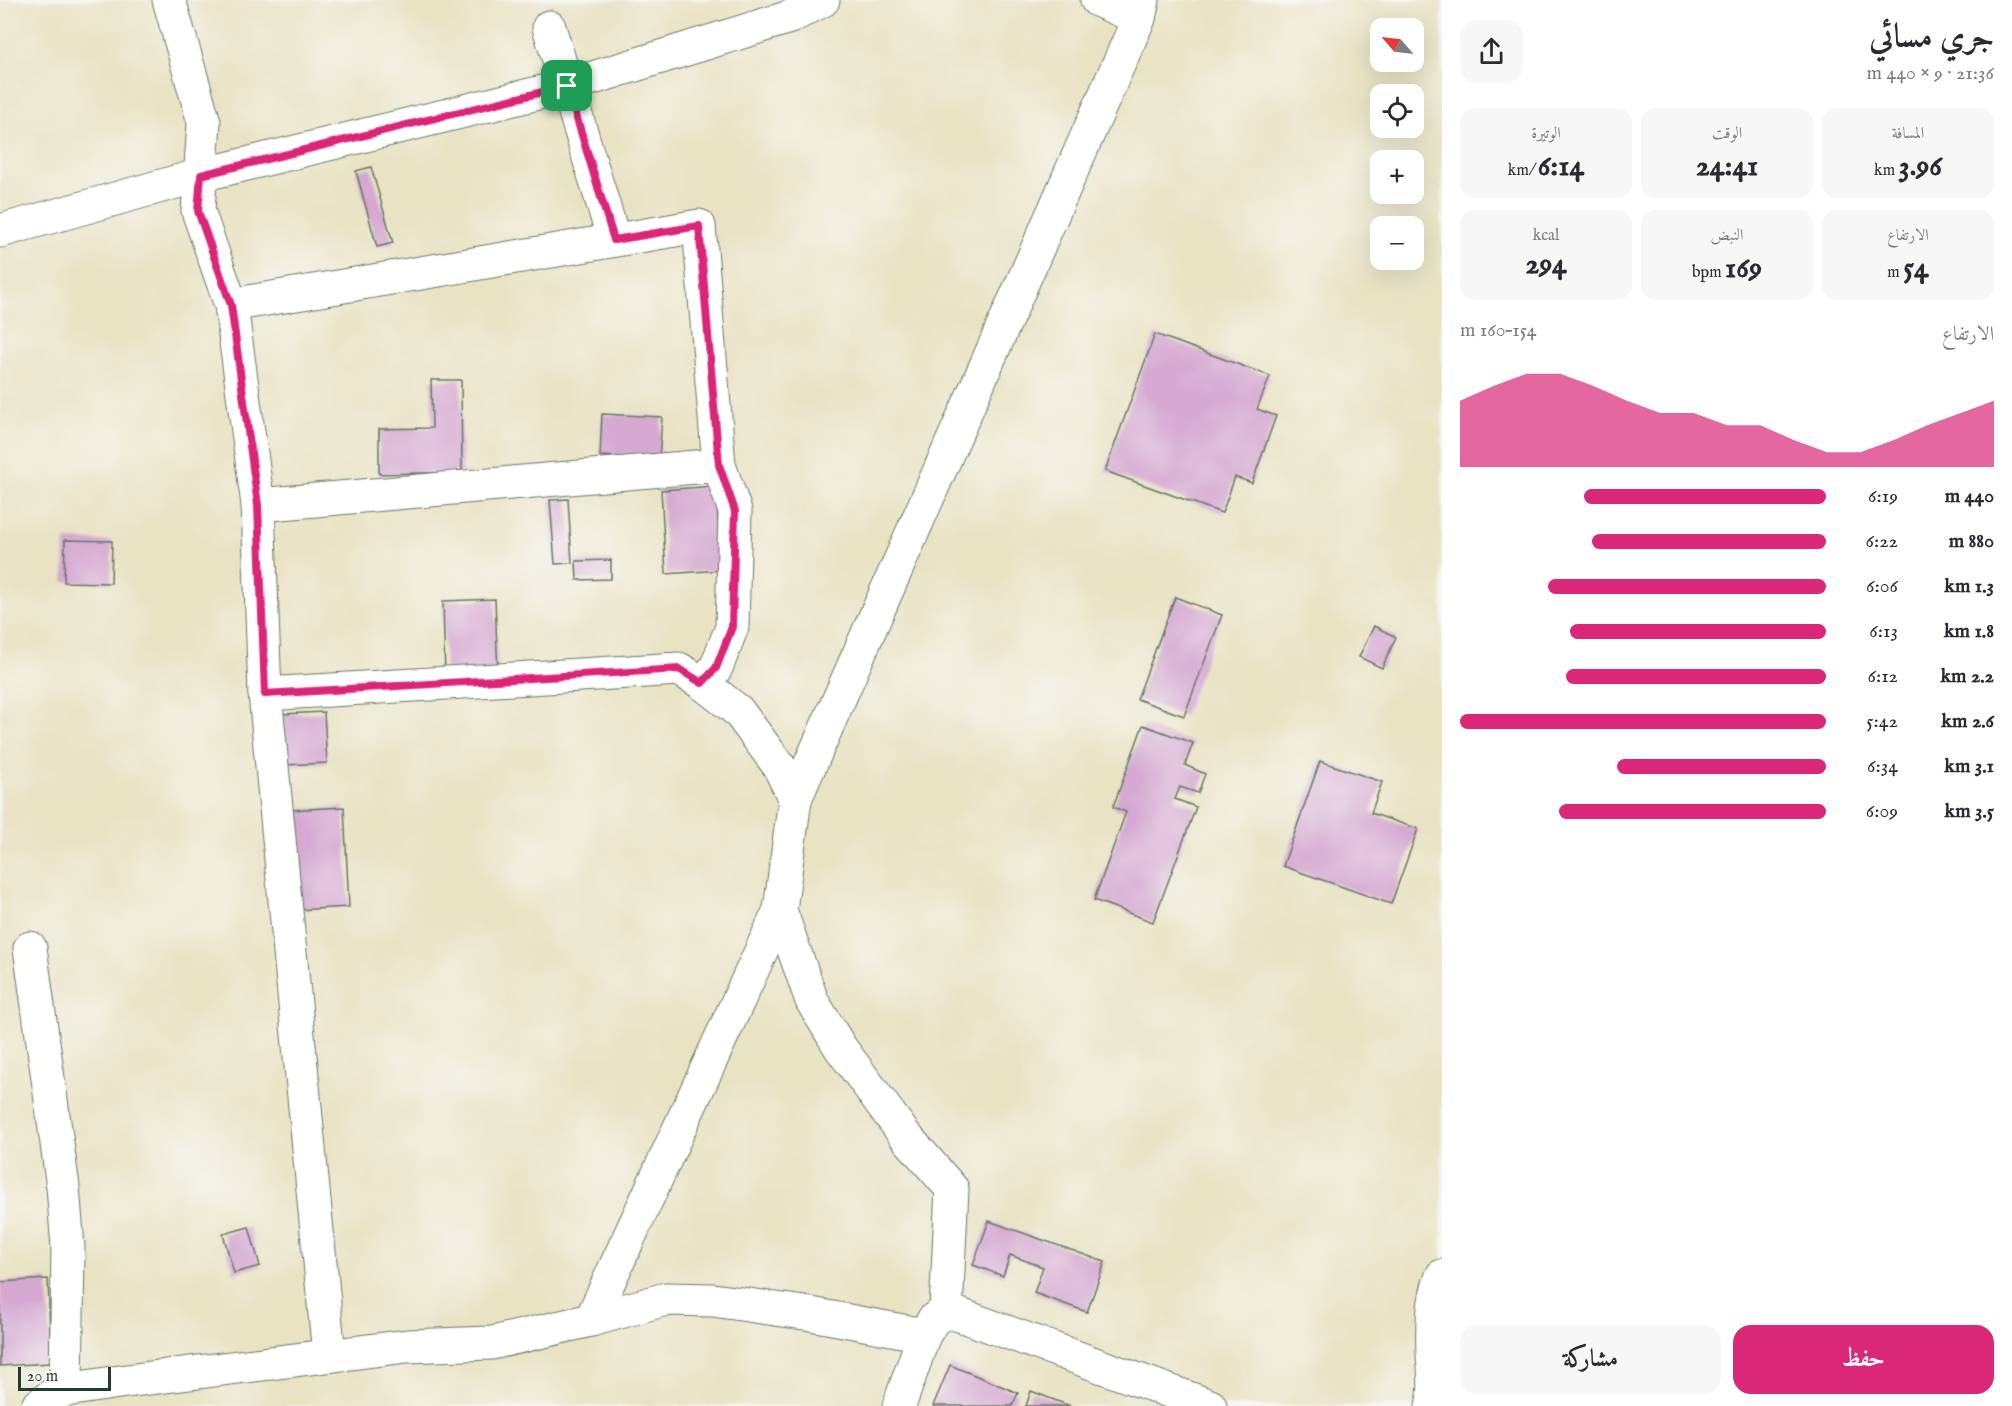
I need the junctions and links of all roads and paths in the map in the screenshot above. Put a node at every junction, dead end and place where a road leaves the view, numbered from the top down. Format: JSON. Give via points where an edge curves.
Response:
{"nodes":[{"id":1,"x":169,"y":0,"type":"edge"},
{"id":2,"x":823,"y":0,"type":"edge"},
{"id":3,"x":1097,"y":0,"type":"edge"},
{"id":4,"x":1141,"y":9,"type":"edge"},
{"id":5,"x":549,"y":27,"type":"dead end"},
{"id":6,"x":567,"y":86,"type":"junction"},
{"id":7,"x":201,"y":175,"type":"junction"},
{"id":8,"x":0,"y":231,"type":"edge"},
{"id":9,"x":614,"y":240,"type":"junction"},
{"id":10,"x":231,"y":305,"type":"junction"},
{"id":11,"x":719,"y":465,"type":"junction"},
{"id":12,"x":258,"y":505,"type":"junction"},
{"id":13,"x":702,"y":683,"type":"junction"},
{"id":14,"x":265,"y":694,"type":"junction"},
{"id":15,"x":795,"y":799,"type":"junction"},
{"id":16,"x":780,"y":910,"type":"junction"},
{"id":17,"x":30,"y":948,"type":"dead end"},
{"id":18,"x":1442,"y":1276,"type":"edge"},
{"id":19,"x":591,"y":1320,"type":"junction"},
{"id":20,"x":935,"y":1323,"type":"junction"},
{"id":21,"x":329,"y":1355,"type":"junction"},
{"id":22,"x":52,"y":1398,"type":"edge"},
{"id":23,"x":899,"y":1406,"type":"edge"},
{"id":24,"x":1210,"y":1406,"type":"edge"},
{"id":25,"x":1432,"y":1406,"type":"edge"}],
"edges":[{"from":1,"to":7,"type":"street","via":[[204,122]]},
{"from":2,"to":6,"type":"street","via":[[790,17]]},
{"from":3,"to":4,"type":"street"},
{"from":4,"to":15,"type":"street"},
{"from":5,"to":6,"type":"street"},
{"from":6,"to":7,"type":"street"},
{"from":6,"to":9,"type":"street"},
{"from":7,"to":8,"type":"street"},
{"from":7,"to":10,"type":"street","via":[[198,211]]},
{"from":9,"to":10,"type":"street"},
{"from":9,"to":11,"type":"street","via":[[699,226]]},
{"from":10,"to":12,"type":"street"},
{"from":11,"to":12,"type":"street"},
{"from":11,"to":13,"type":"street","via":[[735,511],[732,627],[716,668]]},
{"from":12,"to":14,"type":"street"},
{"from":13,"to":14,"type":"street","via":[[679,669]]},
{"from":13,"to":15,"type":"street","via":[[738,711],[779,766]]},
{"from":14,"to":21,"type":"street"},
{"from":15,"to":16,"type":"street"},
{"from":16,"to":19,"type":"street"},
{"from":16,"to":20,"type":"street","via":[[812,1001],[840,1047],[904,1134],[952,1189]]},
{"from":17,"to":22,"type":"street","via":[[67,1237]]},
{"from":18,"to":25,"type":"street","via":[[1432,1332]]},
{"from":19,"to":20,"type":"street","via":[[666,1299],[712,1300],[812,1314]]},
{"from":19,"to":21,"type":"street","via":[[492,1343],[407,1346]]},
{"from":20,"to":23,"type":"street"},
{"from":20,"to":24,"type":"street","via":[[960,1315]]},
{"from":21,"to":22,"type":"street"}]}
